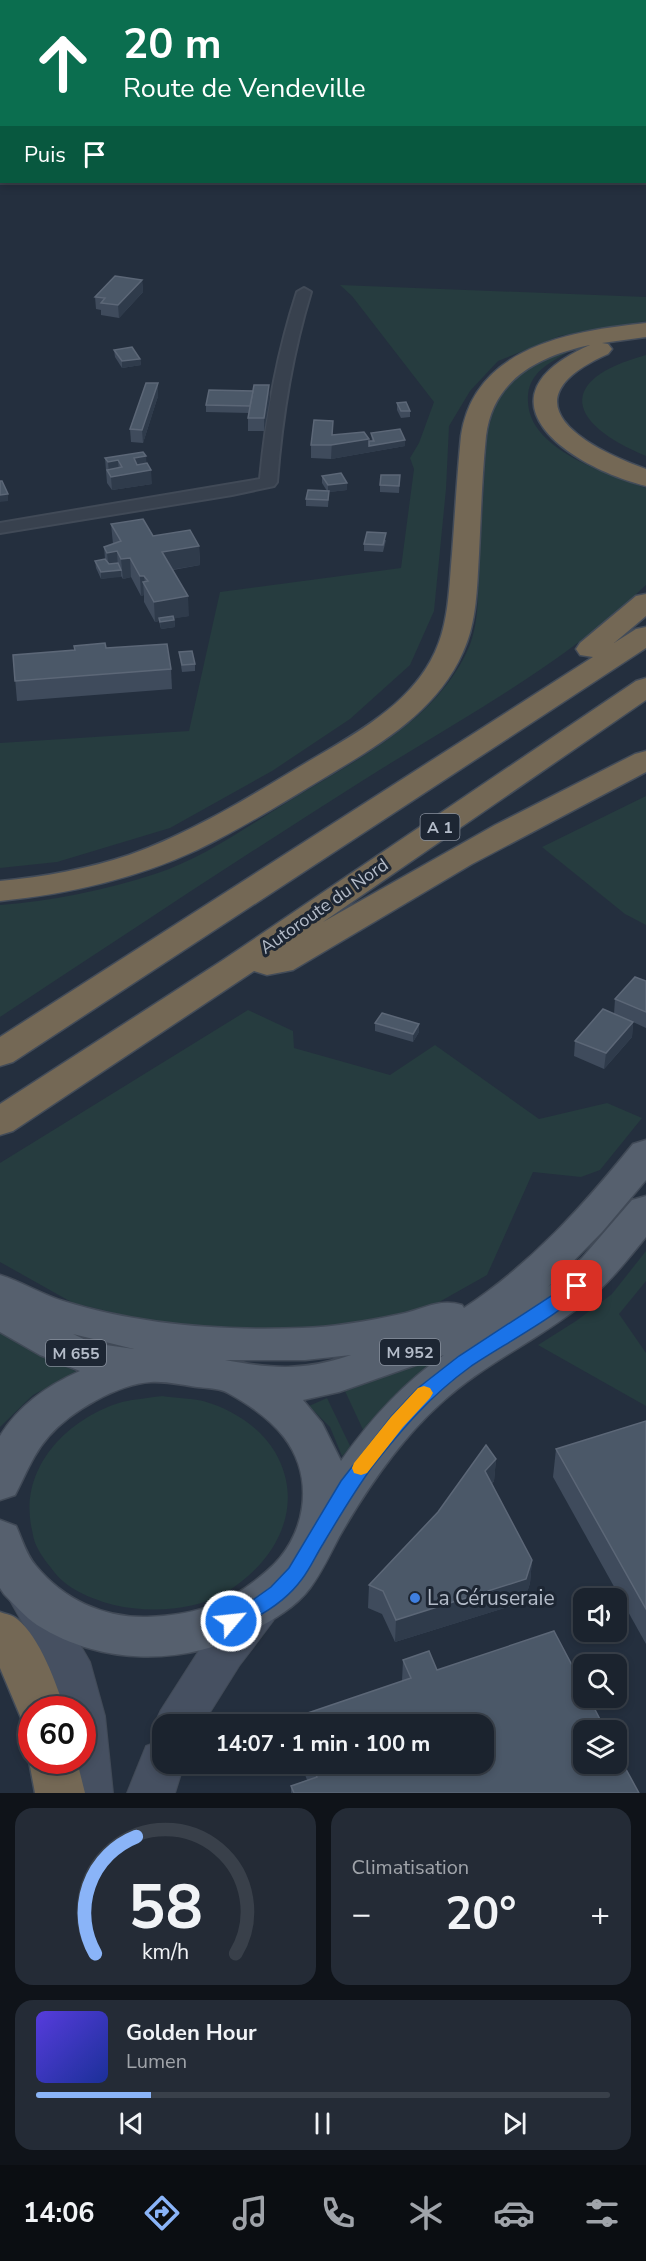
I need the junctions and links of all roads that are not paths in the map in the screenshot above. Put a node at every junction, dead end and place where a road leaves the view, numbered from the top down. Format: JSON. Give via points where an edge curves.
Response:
{"nodes":[{"id":1,"x":304,"y":292,"type":"dead end"},
{"id":2,"x":646,"y":330,"type":"edge"},
{"id":3,"x":646,"y":338,"type":"edge"},
{"id":4,"x":646,"y":347,"type":"edge"},
{"id":5,"x":646,"y":466,"type":"edge"},
{"id":6,"x":646,"y":478,"type":"edge"},
{"id":7,"x":0,"y":528,"type":"edge"},
{"id":8,"x":646,"y":602,"type":"edge"},
{"id":9,"x":646,"y":635,"type":"edge"},
{"id":10,"x":646,"y":687,"type":"edge"},
{"id":11,"x":549,"y":696,"type":"junction"},
{"id":12,"x":646,"y":760,"type":"edge"},
{"id":13,"x":646,"y":776,"type":"edge"},
{"id":14,"x":549,"y":809,"type":"junction"},
{"id":15,"x":0,"y":891,"type":"edge"},
{"id":16,"x":235,"y":968,"type":"junction"},
{"id":17,"x":0,"y":1054,"type":"edge"},
{"id":18,"x":0,"y":1122,"type":"edge"},
{"id":19,"x":646,"y":1153,"type":"edge"},
{"id":20,"x":646,"y":1210,"type":"edge"},
{"id":21,"x":561,"y":1251,"type":"junction"},
{"id":22,"x":0,"y":1290,"type":"edge"},
{"id":23,"x":0,"y":1312,"type":"edge"},
{"id":24,"x":160,"y":1368,"type":"junction"},
{"id":25,"x":232,"y":1378,"type":"junction"},
{"id":26,"x":0,"y":1482,"type":"edge"},
{"id":27,"x":319,"y":1532,"type":"junction"},
{"id":28,"x":0,"y":1539,"type":"edge"},
{"id":29,"x":21,"y":1581,"type":"junction"},
{"id":30,"x":257,"y":1608,"type":"junction"},
{"id":31,"x":0,"y":1632,"type":"edge"},
{"id":32,"x":36,"y":1696,"type":"edge"},
{"id":33,"x":77,"y":1696,"type":"edge"},
{"id":34,"x":184,"y":1714,"type":"edge"},
{"id":35,"x":56,"y":1774,"type":"edge"},
{"id":36,"x":87,"y":1774,"type":"edge"},
{"id":37,"x":158,"y":1774,"type":"edge"},
{"id":38,"x":60,"y":1793,"type":"edge"},
{"id":39,"x":89,"y":1793,"type":"edge"},
{"id":40,"x":151,"y":1793,"type":"edge"}],
"edges":[{"from":1,"to":7,"type":"street","via":[[292,325],[280,382],[268,482]]},
{"from":2,"to":15,"type":"highway","via":[[582,340],[538,354],[510,369],[489,392],[474,431],[458,628],[437,675],[397,717],[255,807],[176,848],[102,873]]},
{"from":3,"to":6,"type":"highway","via":[[599,349],[572,362],[552,380],[544,404],[552,423],[575,446]]},
{"from":4,"to":5,"type":"highway","via":[[603,360],[582,372],[569,388],[566,406],[574,426],[586,438]]},
{"from":8,"to":11,"type":"highway","via":[[549,678]]},
{"from":9,"to":11,"type":"highway"},
{"from":10,"to":16,"type":"highway","name":"Autoroute du Nord","number":"A 1"},
{"from":11,"to":17,"type":"highway"},
{"from":12,"to":14,"type":"highway"},
{"from":13,"to":14,"type":"highway","via":[[582,804]]},
{"from":14,"to":16,"type":"highway","via":[[365,910],[281,962]]},
{"from":16,"to":18,"type":"highway","name":"Autoroute du Nord","number":"A 1"},
{"from":19,"to":21,"type":"main road","number":"M 952","via":[[592,1220]]},
{"from":20,"to":27,"type":"main road","number":"M 952","via":[[592,1272],[561,1299],[490,1344],[424,1393],[368,1458]]},
{"from":21,"to":22,"type":"main road","via":[[509,1286],[455,1313],[415,1327],[317,1344],[266,1346],[133,1332],[57,1315]]},
{"from":21,"to":25,"type":"main road","number":"M 952","via":[[477,1320],[403,1354],[316,1382],[289,1385]]},
{"from":23,"to":24,"type":"main road","number":"M 655","via":[[70,1351],[117,1364]]},
{"from":24,"to":25,"type":"main road"},
{"from":24,"to":26,"type":"main road","via":[[110,1377],[64,1398],[27,1430],[13,1449]]},
{"from":25,"to":27,"type":"main road","via":[[273,1399],[304,1430],[315,1448],[325,1489]]},
{"from":27,"to":30,"type":"main road","via":[[296,1573]]},
{"from":28,"to":29,"type":"main road"},
{"from":29,"to":30,"type":"main road","via":[[61,1615],[114,1634],[143,1638],[203,1632]]},
{"from":29,"to":33,"type":"main road","via":[[68,1662]]},
{"from":30,"to":34,"type":"main road","via":[[223,1652]]},
{"from":31,"to":32,"type":"highway","via":[[13,1645]]},
{"from":35,"to":38,"type":"highway"},
{"from":36,"to":39,"type":"main road"},
{"from":37,"to":40,"type":"main road"}]}
